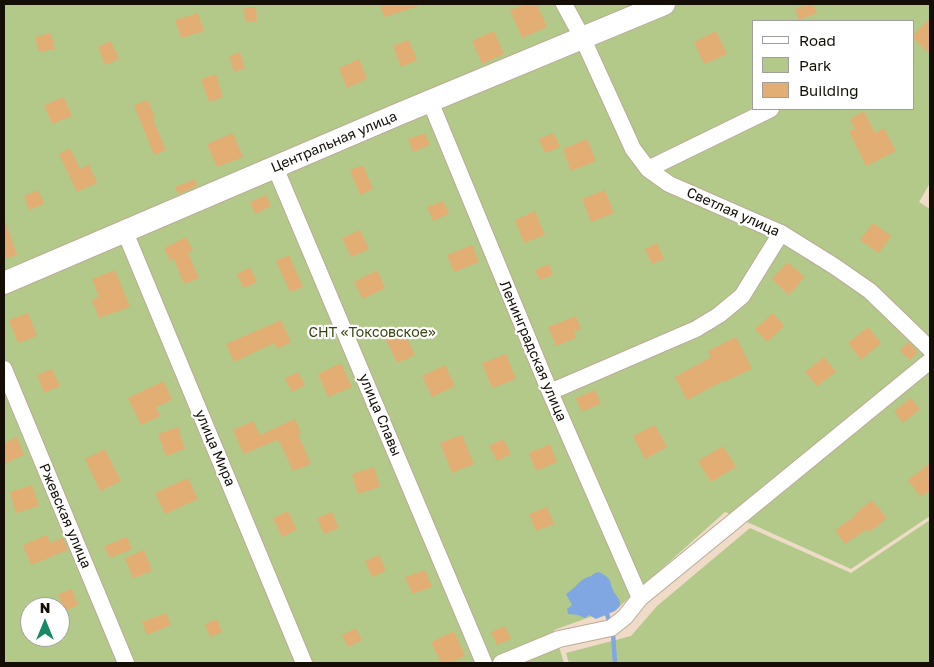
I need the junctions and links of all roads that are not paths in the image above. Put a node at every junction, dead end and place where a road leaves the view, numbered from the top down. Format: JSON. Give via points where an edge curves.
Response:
{"nodes":[{"id":1,"x":564,"y":4,"type":"edge"},
{"id":2,"x":664,"y":4,"type":"edge"},
{"id":3,"x":583,"y":39,"type":"junction"},
{"id":4,"x":430,"y":101,"type":"junction"},
{"id":5,"x":769,"y":110,"type":"edge"},
{"id":6,"x":275,"y":167,"type":"junction"},
{"id":7,"x":648,"y":169,"type":"junction"},
{"id":8,"x":125,"y":232,"type":"junction"},
{"id":9,"x":781,"y":233,"type":"junction"},
{"id":10,"x":4,"y":283,"type":"edge"},
{"id":11,"x":930,"y":349,"type":"edge"},
{"id":12,"x":930,"y":361,"type":"edge"},
{"id":13,"x":4,"y":369,"type":"edge"},
{"id":14,"x":550,"y":392,"type":"junction"},
{"id":15,"x":640,"y":598,"type":"junction"},
{"id":16,"x":126,"y":663,"type":"edge"},
{"id":17,"x":304,"y":663,"type":"edge"},
{"id":18,"x":484,"y":663,"type":"edge"},
{"id":19,"x":501,"y":663,"type":"edge"}],
"edges":[{"from":1,"to":3,"type":"street","name":"Светлая улица"},
{"from":2,"to":3,"type":"street","name":"Центральная улица"},
{"from":3,"to":4,"type":"street","name":"Центральная улица"},
{"from":3,"to":7,"type":"street","name":"Светлая улица","via":[[632,149]]},
{"from":4,"to":6,"type":"street","name":"Центральная улица"},
{"from":4,"to":14,"type":"street","name":"Ленинградская улица"},
{"from":5,"to":7,"type":"street"},
{"from":6,"to":8,"type":"street","name":"Центральная улица"},
{"from":6,"to":18,"type":"street","name":"улица Славы"},
{"from":7,"to":9,"type":"street","name":"Светлая улица","via":[[669,184]]},
{"from":8,"to":10,"type":"street","name":"Центральная улица"},
{"from":8,"to":17,"type":"street","name":"улица Мира"},
{"from":9,"to":11,"type":"street","name":"Светлая улица","via":[[870,290]]},
{"from":9,"to":14,"type":"street","via":[[742,296],[719,315],[696,329]]},
{"from":12,"to":15,"type":"street"},
{"from":13,"to":16,"type":"street","name":"Ржевская улица"},
{"from":14,"to":15,"type":"street","name":"Ленинградская улица"},
{"from":15,"to":19,"type":"street","via":[[611,628],[559,639]]}]}
